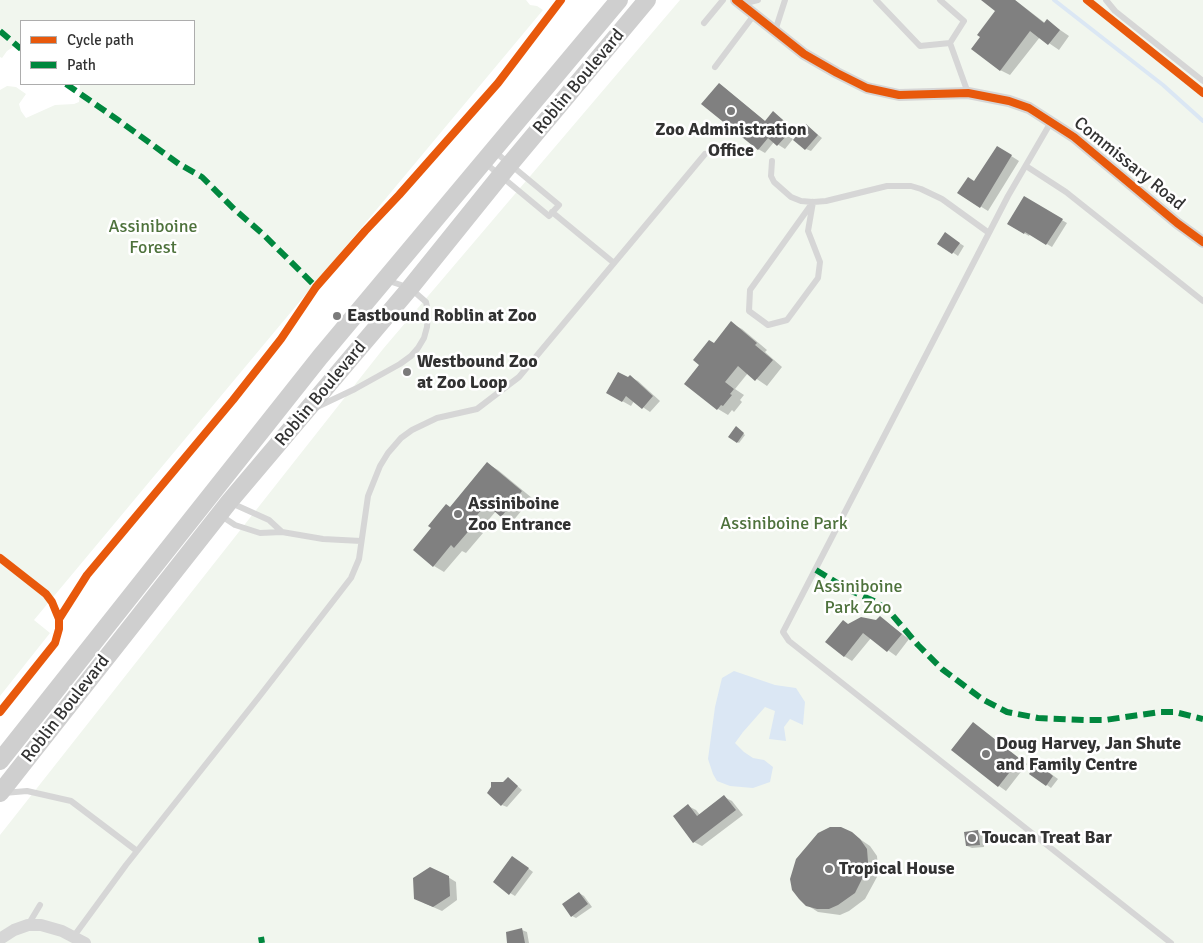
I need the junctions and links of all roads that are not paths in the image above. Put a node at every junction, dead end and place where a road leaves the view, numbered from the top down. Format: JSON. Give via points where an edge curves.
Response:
{"nodes":[{"id":1,"x":619,"y":0,"type":"edge"},
{"id":2,"x":647,"y":0,"type":"edge"},
{"id":3,"x":723,"y":0,"type":"edge"},
{"id":4,"x":758,"y":0,"type":"edge"},
{"id":5,"x":784,"y":0,"type":"edge"},
{"id":6,"x":876,"y":0,"type":"edge"},
{"id":7,"x":940,"y":0,"type":"edge"},
{"id":8,"x":1106,"y":0,"type":"edge"},
{"id":9,"x":738,"y":2,"type":"edge"},
{"id":10,"x":754,"y":15,"type":"junction"},
{"id":11,"x":704,"y":23,"type":"dead end"},
{"id":12,"x":775,"y":32,"type":"junction"},
{"id":13,"x":950,"y":43,"type":"junction"},
{"id":14,"x":715,"y":67,"type":"dead end"},
{"id":15,"x":1203,"y":80,"type":"edge"},
{"id":16,"x":968,"y":93,"type":"junction"},
{"id":17,"x":1051,"y":122,"type":"junction"},
{"id":18,"x":705,"y":154,"type":"dead end"},
{"id":19,"x":489,"y":156,"type":"junction"},
{"id":20,"x":772,"y":161,"type":"dead end"},
{"id":21,"x":1026,"y":166,"type":"junction"},
{"id":22,"x":505,"y":170,"type":"junction"},
{"id":23,"x":813,"y":202,"type":"junction"},
{"id":24,"x":551,"y":214,"type":"junction"},
{"id":25,"x":989,"y":233,"type":"junction"},
{"id":26,"x":1203,"y":242,"type":"edge"},
{"id":27,"x":614,"y":263,"type":"junction"},
{"id":28,"x":385,"y":279,"type":"junction"},
{"id":29,"x":410,"y":288,"type":"junction"},
{"id":30,"x":1203,"y":300,"type":"edge"},
{"id":31,"x":306,"y":412,"type":"junction"},
{"id":32,"x":210,"y":496,"type":"junction"},
{"id":33,"x":225,"y":509,"type":"junction"},
{"id":34,"x":282,"y":532,"type":"junction"},
{"id":35,"x":361,"y":541,"type":"junction"},
{"id":36,"x":0,"y":761,"type":"edge"},
{"id":37,"x":0,"y":793,"type":"edge"},
{"id":38,"x":137,"y":851,"type":"junction"},
{"id":39,"x":40,"y":905,"type":"dead end"},
{"id":40,"x":28,"y":925,"type":"junction"},
{"id":41,"x":74,"y":936,"type":"junction"},
{"id":42,"x":0,"y":939,"type":"edge"},
{"id":43,"x":85,"y":943,"type":"edge"},
{"id":44,"x":1171,"y":943,"type":"edge"}],
"edges":[{"from":1,"to":19,"type":"main road","name":"Roblin Boulevard"},
{"from":2,"to":22,"type":"main road","name":"Roblin Boulevard"},
{"from":3,"to":11,"type":"lane"},
{"from":4,"to":9,"type":"lane"},
{"from":5,"to":12,"type":"lane"},
{"from":6,"to":13,"type":"lane","via":[[920,46]]},
{"from":7,"to":13,"type":"lane","via":[[964,21]]},
{"from":8,"to":15,"type":"lane","via":[[1115,11]]},
{"from":9,"to":10,"type":"street","name":"Commissary Road"},
{"from":10,"to":12,"type":"street","name":"Commissary Road"},
{"from":10,"to":14,"type":"lane"},
{"from":12,"to":16,"type":"street","name":"Commissary Road","via":[[820,64],[867,88],[899,95]]},
{"from":13,"to":16,"type":"lane"},
{"from":16,"to":17,"type":"street","name":"Commissary Road","via":[[1019,104]]},
{"from":17,"to":21,"type":"lane"},
{"from":17,"to":26,"type":"street","name":"Commissary Road"},
{"from":18,"to":27,"type":"lane"},
{"from":19,"to":22,"type":"lane"},
{"from":19,"to":22,"type":"lane"},
{"from":19,"to":28,"type":"main road","name":"Roblin Boulevard"},
{"from":20,"to":23,"type":"lane","via":[[771,176],[781,189],[801,201]]},
{"from":21,"to":25,"type":"lane"},
{"from":21,"to":30,"type":"lane","via":[[1066,192]]},
{"from":22,"to":24,"type":"lane"},
{"from":22,"to":24,"type":"lane","via":[[559,205]]},
{"from":22,"to":29,"type":"main road","name":"Roblin Boulevard"},
{"from":23,"to":23,"type":"lane","via":[[750,290],[749,311],[768,325],[788,320],[818,278],[820,262],[808,231]]},
{"from":23,"to":25,"type":"lane","via":[[887,186],[911,186],[942,199]]},
{"from":24,"to":27,"type":"lane"},
{"from":25,"to":44,"type":"lane","via":[[783,632],[789,641]]},
{"from":27,"to":35,"type":"lane","via":[[515,380],[478,409],[437,418],[401,438],[388,453],[373,481]]},
{"from":28,"to":29,"type":"lane"},
{"from":28,"to":32,"type":"main road","name":"Roblin Boulevard"},
{"from":29,"to":31,"type":"main road","name":"Roblin Boulevard"},
{"from":29,"to":31,"type":"lane","via":[[426,302],[428,312],[427,327],[418,348],[391,369]]},
{"from":31,"to":33,"type":"main road","name":"Roblin Boulevard"},
{"from":32,"to":33,"type":"lane"},
{"from":32,"to":33,"type":"lane"},
{"from":32,"to":36,"type":"main road","name":"Roblin Boulevard"},
{"from":33,"to":34,"type":"lane","via":[[269,520]]},
{"from":33,"to":34,"type":"lane","via":[[235,525],[260,533]]},
{"from":33,"to":37,"type":"main road","name":"Roblin Boulevard"},
{"from":34,"to":35,"type":"lane"},
{"from":35,"to":38,"type":"lane","via":[[357,565],[346,585]]},
{"from":37,"to":38,"type":"lane","via":[[27,791],[71,801]]},
{"from":38,"to":41,"type":"lane"},
{"from":39,"to":40,"type":"lane"},
{"from":40,"to":41,"type":"street","via":[[46,926]]},
{"from":40,"to":42,"type":"street"},
{"from":41,"to":43,"type":"street"}]}
